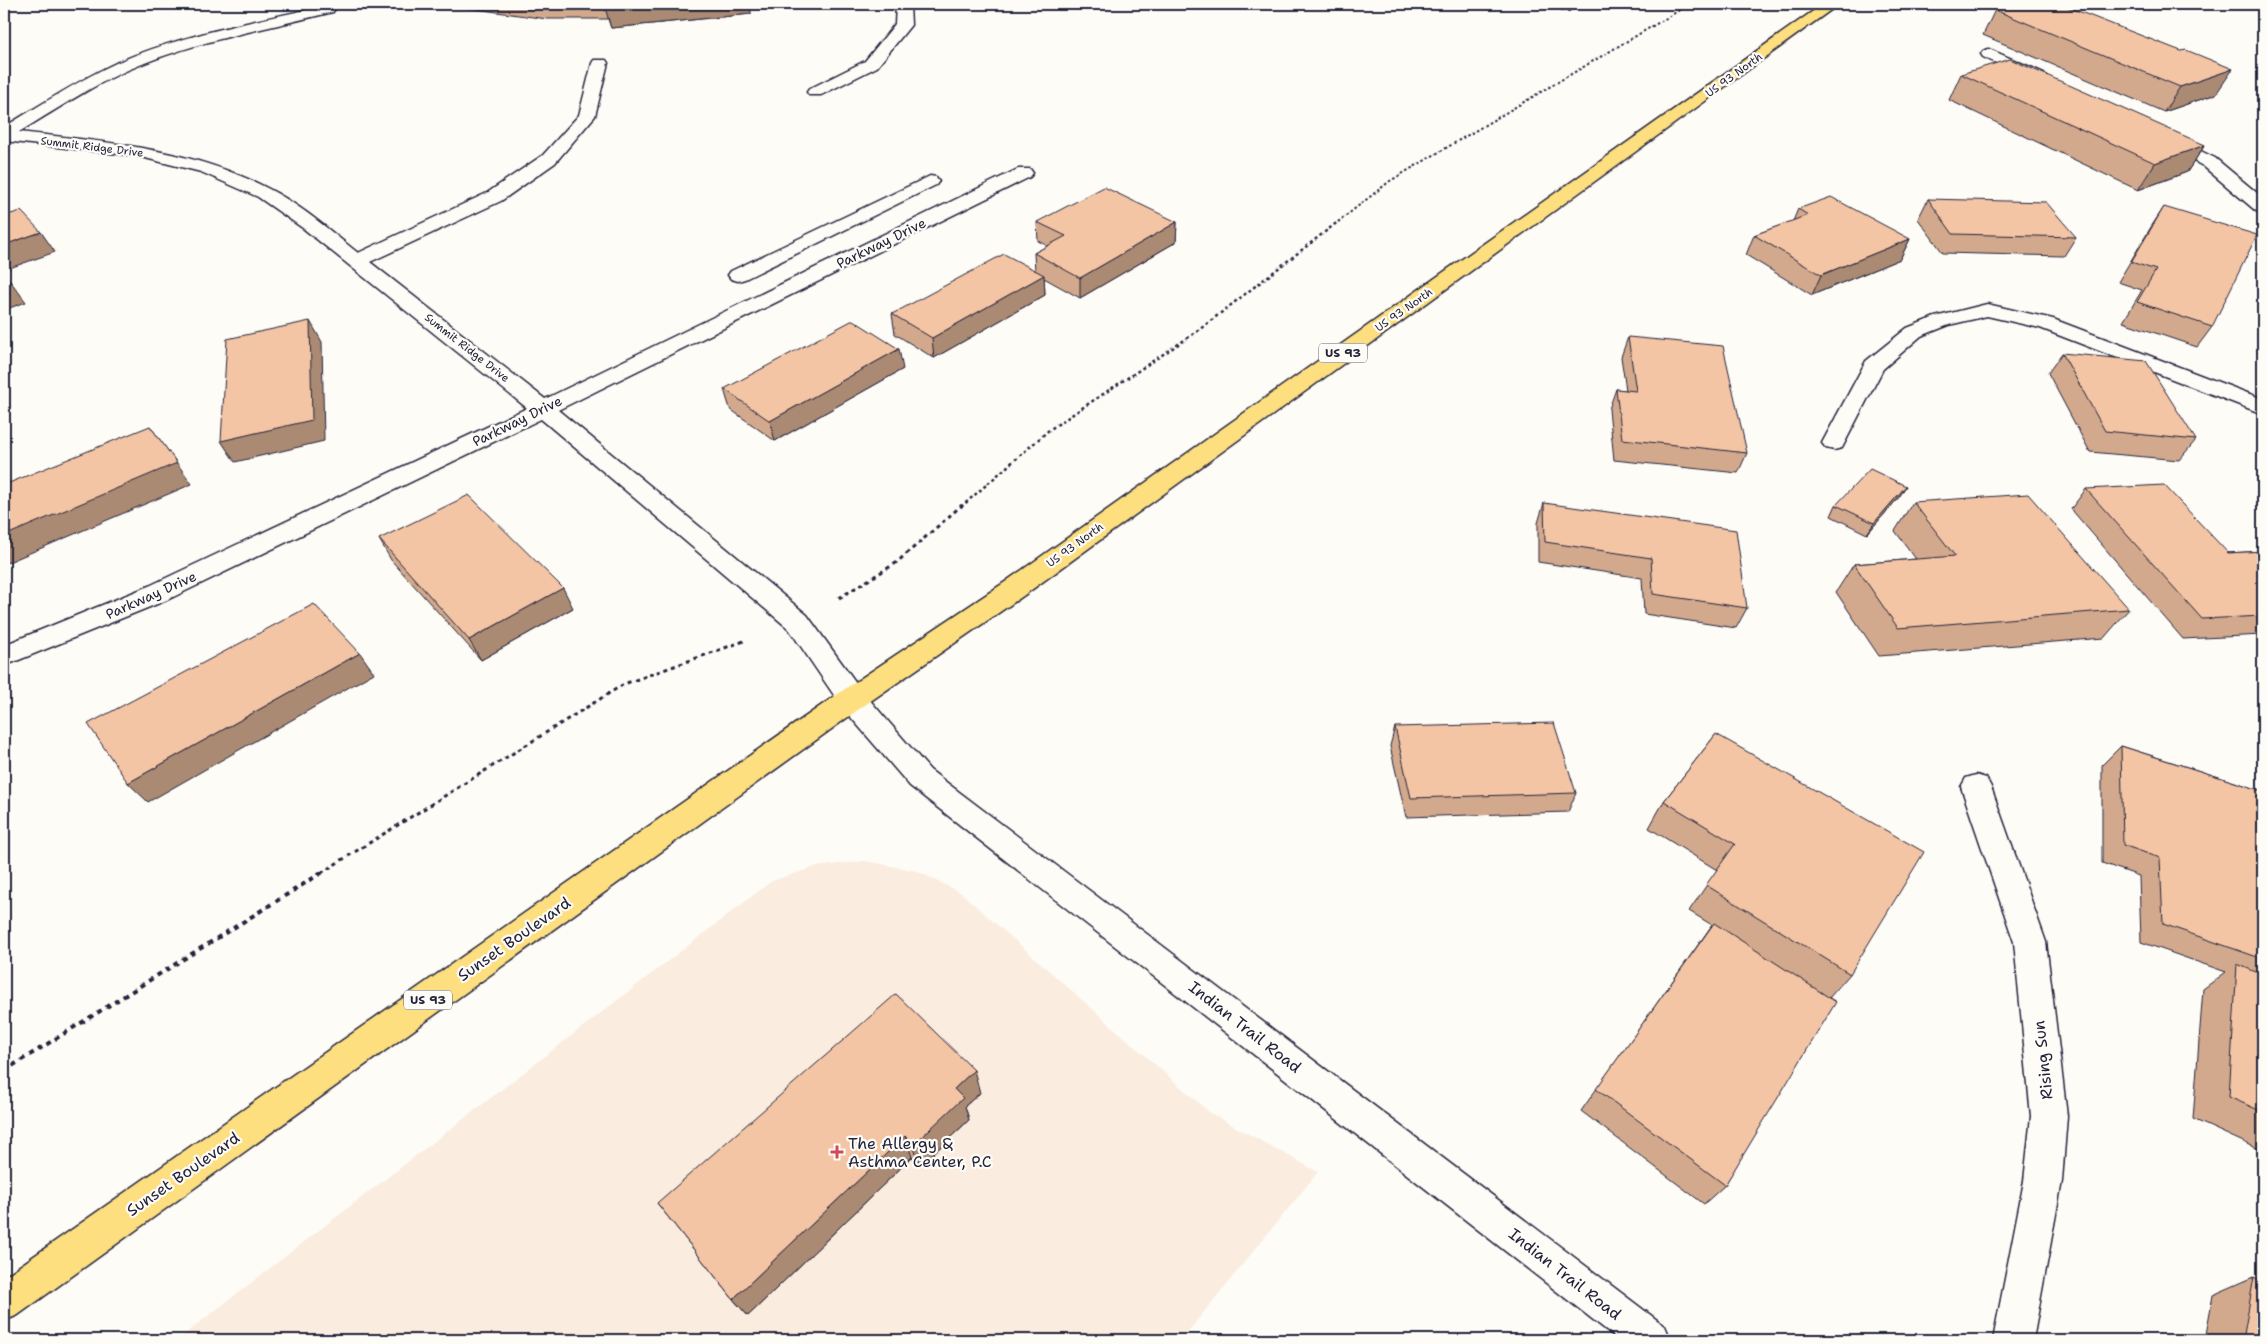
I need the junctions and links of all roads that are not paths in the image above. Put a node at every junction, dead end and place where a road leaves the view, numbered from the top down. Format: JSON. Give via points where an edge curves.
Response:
{"nodes":[{"id":1,"x":903,"y":4,"type":"edge"},
{"id":2,"x":1832,"y":4,"type":"edge"},
{"id":3,"x":328,"y":9,"type":"dead end"},
{"id":4,"x":1989,"y":54,"type":"dead end"},
{"id":5,"x":600,"y":63,"type":"dead end"},
{"id":6,"x":2057,"y":84,"type":"edge"},
{"id":7,"x":815,"y":92,"type":"dead end"},
{"id":8,"x":2150,"y":131,"type":"edge"},
{"id":9,"x":4,"y":135,"type":"edge"},
{"id":10,"x":1024,"y":173,"type":"dead end"},
{"id":11,"x":930,"y":181,"type":"dead end"},
{"id":12,"x":2263,"y":207,"type":"edge"},
{"id":13,"x":357,"y":262,"type":"junction"},
{"id":14,"x":738,"y":275,"type":"dead end"},
{"id":15,"x":2263,"y":408,"type":"edge"},
{"id":16,"x":543,"y":409,"type":"junction"},
{"id":17,"x":1834,"y":443,"type":"dead end"},
{"id":18,"x":4,"y":656,"type":"edge"},
{"id":19,"x":852,"y":700,"type":"junction"},
{"id":20,"x":1976,"y":787,"type":"dead end"},
{"id":21,"x":4,"y":1301,"type":"edge"},
{"id":22,"x":1651,"y":1340,"type":"edge"},
{"id":23,"x":2013,"y":1340,"type":"edge"}],
"edges":[{"from":1,"to":7,"type":"street","via":[[903,26],[871,64]]},
{"from":2,"to":19,"type":"main road","name":"US 93 North","number":"US 93","via":[[1014,589]]},
{"from":3,"to":9,"type":"street","via":[[140,59],[87,84]]},
{"from":4,"to":6,"type":"street"},
{"from":5,"to":13,"type":"street","via":[[587,116],[549,159],[494,197]]},
{"from":8,"to":12,"type":"street","via":[[2209,162]]},
{"from":9,"to":13,"type":"street","name":"Summit Ridge Drive","via":[[137,151],[207,168],[264,193]]},
{"from":10,"to":16,"type":"street","name":"Parkway Drive"},
{"from":11,"to":14,"type":"street"},
{"from":13,"to":16,"type":"street","name":"Summit Ridge Drive"},
{"from":15,"to":17,"type":"street","via":[[2046,323],[1987,310],[1914,332],[1874,366]]},
{"from":16,"to":18,"type":"street","name":"Parkway Drive","via":[[158,593]]},
{"from":16,"to":19,"type":"street","name":"Summit Ridge Drive","via":[[798,622]]},
{"from":19,"to":21,"type":"main road","name":"Sunset Boulevard","number":"US 93"},
{"from":19,"to":22,"type":"street","name":"Indian Trail Road","via":[[920,778]]},
{"from":20,"to":23,"type":"street","name":"Rising Sun","via":[[2030,942],[2049,1116],[2042,1180]]}]}
